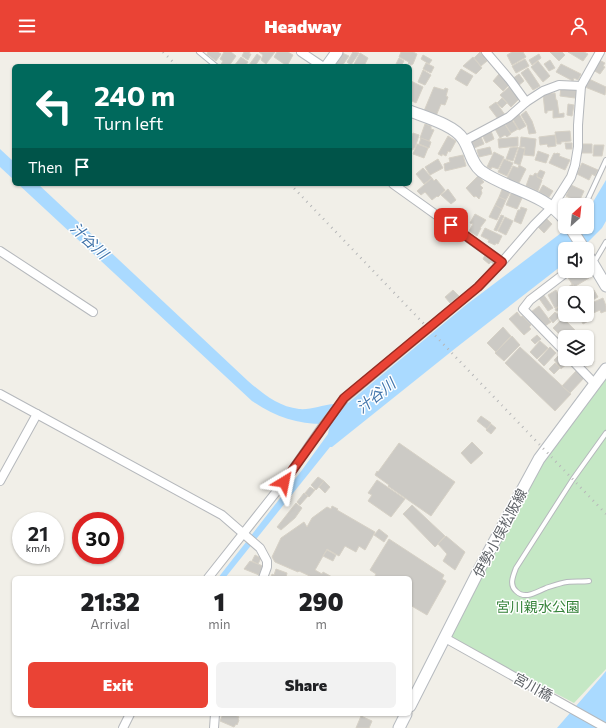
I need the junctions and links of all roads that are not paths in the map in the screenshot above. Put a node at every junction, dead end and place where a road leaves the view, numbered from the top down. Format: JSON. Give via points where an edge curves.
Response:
{"nodes":[{"id":1,"x":199,"y":52,"type":"edge"},
{"id":2,"x":301,"y":52,"type":"edge"},
{"id":3,"x":337,"y":52,"type":"edge"},
{"id":4,"x":486,"y":52,"type":"edge"},
{"id":5,"x":600,"y":52,"type":"edge"},
{"id":6,"x":214,"y":64,"type":"edge"},
{"id":7,"x":319,"y":64,"type":"edge"},
{"id":8,"x":328,"y":64,"type":"edge"},
{"id":9,"x":581,"y":86,"type":"junction"},
{"id":10,"x":526,"y":102,"type":"junction"},
{"id":11,"x":412,"y":112,"type":"edge"},
{"id":12,"x":464,"y":141,"type":"junction"},
{"id":13,"x":606,"y":160,"type":"edge"},
{"id":14,"x":396,"y":186,"type":"edge"},
{"id":15,"x":588,"y":198,"type":"edge"},
{"id":16,"x":552,"y":206,"type":"junction"},
{"id":17,"x":558,"y":212,"type":"edge"},
{"id":18,"x":606,"y":242,"type":"edge"},
{"id":19,"x":0,"y":251,"type":"edge"},
{"id":20,"x":594,"y":258,"type":"edge"},
{"id":21,"x":502,"y":262,"type":"junction"},
{"id":22,"x":594,"y":267,"type":"edge"},
{"id":23,"x":559,"y":278,"type":"edge"},
{"id":24,"x":606,"y":286,"type":"edge"},
{"id":25,"x":93,"y":312,"type":"dead end"},
{"id":26,"x":558,"y":345,"type":"edge"},
{"id":27,"x":578,"y":366,"type":"edge"},
{"id":28,"x":606,"y":369,"type":"edge"},
{"id":29,"x":595,"y":384,"type":"junction"},
{"id":30,"x":0,"y":394,"type":"edge"},
{"id":31,"x":37,"y":414,"type":"junction"},
{"id":32,"x":606,"y":432,"type":"edge"},
{"id":33,"x":0,"y":481,"type":"edge"},
{"id":34,"x":243,"y":534,"type":"junction"},
{"id":35,"x":210,"y":576,"type":"edge"},
{"id":36,"x":264,"y":576,"type":"edge"},
{"id":37,"x":589,"y":581,"type":"dead end"},
{"id":38,"x":445,"y":638,"type":"junction"},
{"id":39,"x":412,"y":702,"type":"edge"},
{"id":40,"x":129,"y":716,"type":"edge"},
{"id":41,"x":215,"y":716,"type":"edge"},
{"id":42,"x":405,"y":716,"type":"edge"},
{"id":43,"x":123,"y":728,"type":"edge"},
{"id":44,"x":214,"y":728,"type":"edge"},
{"id":45,"x":399,"y":728,"type":"edge"},
{"id":46,"x":606,"y":728,"type":"edge"}],
"edges":[{"from":1,"to":6,"type":"lane"},
{"from":2,"to":7,"type":"street"},
{"from":3,"to":8,"type":"main road"},
{"from":4,"to":10,"type":"street"},
{"from":5,"to":9,"type":"street"},
{"from":9,"to":10,"type":"street","via":[[559,85]]},
{"from":9,"to":16,"type":"street","via":[[575,164],[568,182]]},
{"from":10,"to":12,"type":"street","via":[[509,116]]},
{"from":11,"to":12,"type":"main road","via":[[444,124]]},
{"from":12,"to":16,"type":"main road","via":[[475,165],[481,170]]},
{"from":13,"to":15,"type":"lane"},
{"from":14,"to":21,"type":"street"},
{"from":16,"to":17,"type":"main road"},
{"from":16,"to":21,"type":"street"},
{"from":18,"to":20,"type":"lane","via":[[596,259]]},
{"from":19,"to":25,"type":"street"},
{"from":21,"to":34,"type":"street","via":[[478,287],[344,398]]},
{"from":22,"to":24,"type":"main road"},
{"from":23,"to":26,"type":"street","via":[[530,300],[523,309]]},
{"from":27,"to":29,"type":"street"},
{"from":28,"to":29,"type":"main road","name":"伊勢小俣松阪線"},
{"from":29,"to":38,"type":"main road","name":"伊勢小俣松阪線","via":[[539,459]]},
{"from":30,"to":31,"type":"street"},
{"from":31,"to":33,"type":"street"},
{"from":31,"to":34,"type":"street","via":[[222,515]]},
{"from":32,"to":37,"type":"lane","via":[[572,479],[516,568],[512,585],[521,595],[529,595],[566,582]]},
{"from":34,"to":35,"type":"street"},
{"from":34,"to":36,"type":"street","via":[[258,545],[267,561]]},
{"from":38,"to":39,"type":"main road","name":"伊勢小俣松阪線"},
{"from":38,"to":46,"type":"street","name":"宮川橋"},
{"from":40,"to":43,"type":"street"},
{"from":41,"to":44,"type":"street"},
{"from":42,"to":45,"type":"main road"}]}
